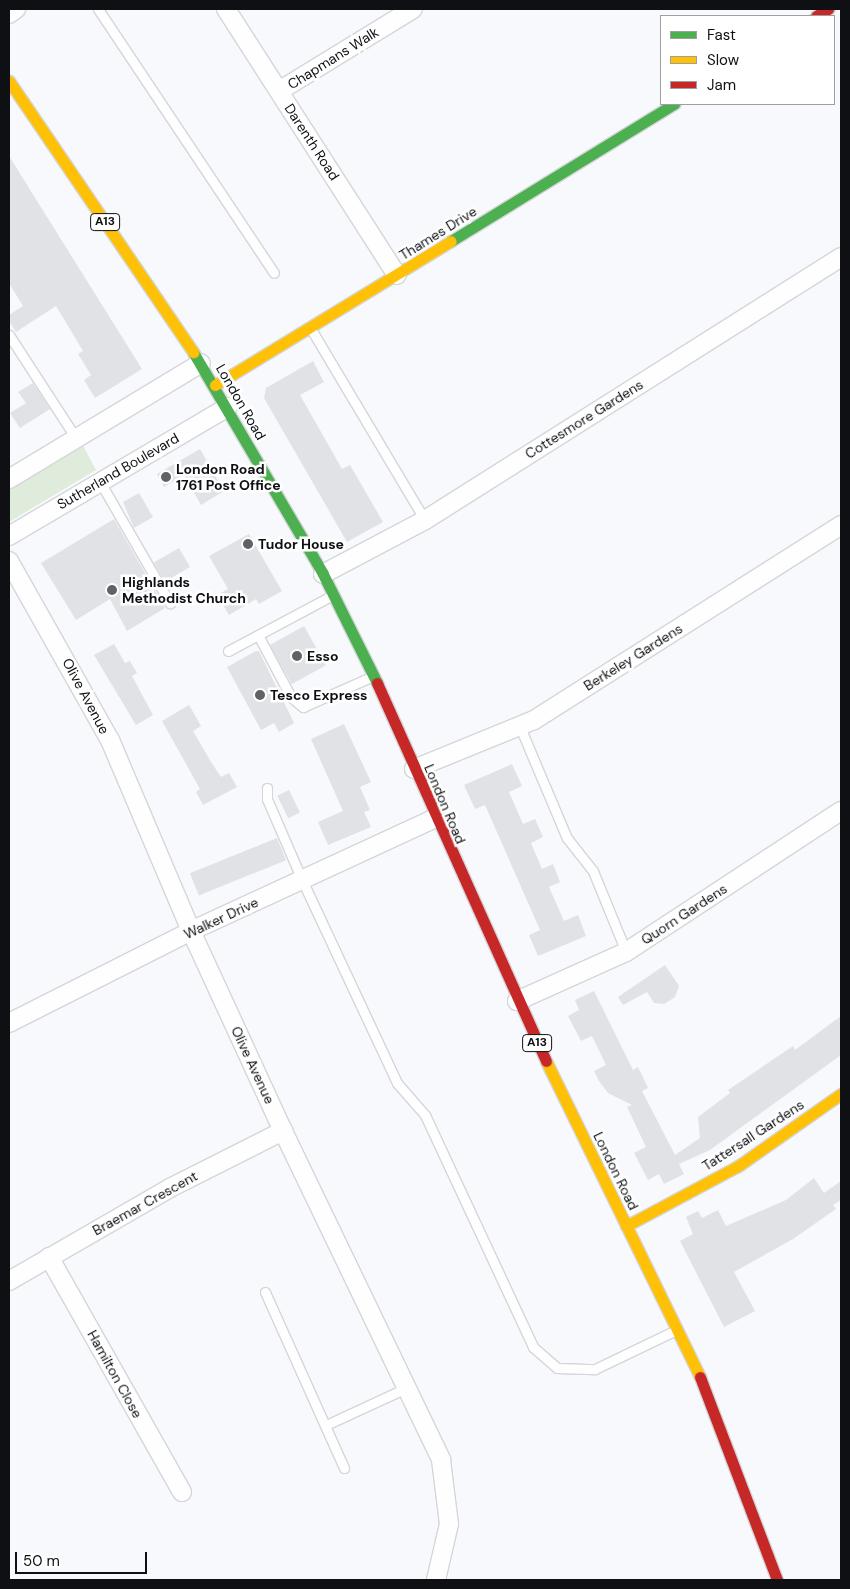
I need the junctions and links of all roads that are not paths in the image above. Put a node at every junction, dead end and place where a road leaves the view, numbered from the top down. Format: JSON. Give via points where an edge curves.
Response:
{"nodes":[{"id":1,"x":16,"y":9,"type":"edge"},
{"id":2,"x":98,"y":9,"type":"edge"},
{"id":3,"x":226,"y":9,"type":"edge"},
{"id":4,"x":413,"y":9,"type":"edge"},
{"id":5,"x":9,"y":14,"type":"edge"},
{"id":6,"x":9,"y":81,"type":"edge"},
{"id":7,"x":279,"y":91,"type":"junction"},
{"id":8,"x":672,"y":105,"type":"edge"},
{"id":9,"x":841,"y":257,"type":"edge"},
{"id":10,"x":274,"y":273,"type":"dead end"},
{"id":11,"x":397,"y":276,"type":"junction"},
{"id":12,"x":310,"y":328,"type":"junction"},
{"id":13,"x":9,"y":335,"type":"edge"},
{"id":14,"x":201,"y":363,"type":"junction"},
{"id":15,"x":215,"y":385,"type":"junction"},
{"id":16,"x":228,"y":407,"type":"junction"},
{"id":17,"x":76,"y":438,"type":"junction"},
{"id":18,"x":9,"y":479,"type":"edge"},
{"id":19,"x":100,"y":482,"type":"junction"},
{"id":20,"x":425,"y":520,"type":"junction"},
{"id":21,"x":841,"y":525,"type":"edge"},
{"id":22,"x":9,"y":536,"type":"edge"},
{"id":23,"x":9,"y":561,"type":"edge"},
{"id":24,"x":323,"y":574,"type":"junction"},
{"id":25,"x":333,"y":594,"type":"junction"},
{"id":26,"x":170,"y":603,"type":"dead end"},
{"id":27,"x":258,"y":635,"type":"junction"},
{"id":28,"x":228,"y":651,"type":"dead end"},
{"id":29,"x":374,"y":676,"type":"junction"},
{"id":30,"x":520,"y":727,"type":"junction"},
{"id":31,"x":414,"y":769,"type":"junction"},
{"id":32,"x":267,"y":788,"type":"dead end"},
{"id":33,"x":841,"y":811,"type":"edge"},
{"id":34,"x":436,"y":818,"type":"junction"},
{"id":35,"x":302,"y":880,"type":"junction"},
{"id":36,"x":191,"y":931,"type":"junction"},
{"id":37,"x":626,"y":952,"type":"junction"},
{"id":38,"x":517,"y":1001,"type":"junction"},
{"id":39,"x":9,"y":1023,"type":"edge"},
{"id":40,"x":841,"y":1094,"type":"edge"},
{"id":41,"x":283,"y":1131,"type":"junction"},
{"id":42,"x":626,"y":1226,"type":"junction"},
{"id":43,"x":49,"y":1257,"type":"junction"},
{"id":44,"x":9,"y":1281,"type":"edge"},
{"id":45,"x":265,"y":1292,"type":"dead end"},
{"id":46,"x":677,"y":1330,"type":"junction"},
{"id":47,"x":406,"y":1388,"type":"junction"},
{"id":48,"x":326,"y":1425,"type":"junction"},
{"id":49,"x":344,"y":1468,"type":"dead end"},
{"id":50,"x":182,"y":1492,"type":"dead end"},
{"id":51,"x":436,"y":1580,"type":"edge"},
{"id":52,"x":776,"y":1580,"type":"edge"}],
"edges":[{"from":1,"to":5,"type":"street"},
{"from":2,"to":10,"type":"lane"},
{"from":3,"to":7,"type":"street","name":"Darenth Road"},
{"from":4,"to":7,"type":"street","name":"Chapmans Walk"},
{"from":6,"to":14,"type":"main road","name":"London Road","number":"A13"},
{"from":7,"to":11,"type":"street","name":"Darenth Road"},
{"from":8,"to":11,"type":"main road","name":"Thames Drive"},
{"from":9,"to":20,"type":"street","name":"Cottesmore Gardens"},
{"from":11,"to":12,"type":"main road","name":"Thames Drive"},
{"from":12,"to":15,"type":"main road","name":"Thames Drive"},
{"from":12,"to":20,"type":"lane"},
{"from":13,"to":17,"type":"lane"},
{"from":14,"to":15,"type":"main road","name":"London Road","number":"A13"},
{"from":14,"to":17,"type":"street"},
{"from":15,"to":16,"type":"main road","name":"London Road","number":"A13"},
{"from":16,"to":19,"type":"street","name":"Sutherland Boulevard"},
{"from":16,"to":24,"type":"main road","name":"London Road","number":"A13"},
{"from":17,"to":18,"type":"street"},
{"from":19,"to":22,"type":"street","name":"Sutherland Boulevard"},
{"from":19,"to":26,"type":"lane"},
{"from":20,"to":24,"type":"street","name":"Cottesmore Gardens"},
{"from":21,"to":30,"type":"street","name":"Berkeley Gardens"},
{"from":23,"to":36,"type":"street","name":"Olive Avenue","via":[[73,668],[110,740]]},
{"from":24,"to":25,"type":"main road","name":"London Road","number":"A13"},
{"from":25,"to":27,"type":"lane"},
{"from":25,"to":29,"type":"main road","name":"London Road","number":"A13"},
{"from":27,"to":28,"type":"lane"},
{"from":27,"to":29,"type":"lane","via":[[291,697],[303,708]]},
{"from":29,"to":31,"type":"main road","name":"London Road","number":"A13"},
{"from":30,"to":31,"type":"street","name":"Berkeley Gardens"},
{"from":30,"to":37,"type":"lane","via":[[568,838],[593,871]]},
{"from":31,"to":34,"type":"main road","name":"London Road","number":"A13"},
{"from":32,"to":35,"type":"lane","via":[[267,799]]},
{"from":33,"to":37,"type":"street","name":"Quorn Gardens"},
{"from":34,"to":35,"type":"street","name":"Walker Drive"},
{"from":34,"to":38,"type":"main road","name":"London Road","number":"A13"},
{"from":35,"to":36,"type":"street","name":"Walker Drive"},
{"from":35,"to":46,"type":"lane","via":[[397,1083],[425,1115],[538,1352],[557,1368],[595,1369]]},
{"from":36,"to":39,"type":"street","name":"Walker Drive"},
{"from":36,"to":41,"type":"street","name":"Olive Avenue"},
{"from":37,"to":38,"type":"street","name":"Quorn Gardens"},
{"from":38,"to":42,"type":"main road","name":"London Road","number":"A13"},
{"from":40,"to":42,"type":"main road","name":"Tattersall Gardens","via":[[738,1166]]},
{"from":41,"to":43,"type":"street","name":"Braemar Crescent","via":[[170,1188]]},
{"from":41,"to":47,"type":"street","name":"Olive Avenue"},
{"from":42,"to":46,"type":"main road","name":"London Road","number":"A13"},
{"from":43,"to":44,"type":"street","name":"Braemar Crescent"},
{"from":43,"to":50,"type":"street","name":"Hamilton Close"},
{"from":45,"to":48,"type":"lane"},
{"from":46,"to":52,"type":"main road","name":"London Road","number":"A13","via":[[729,1447]]},
{"from":47,"to":48,"type":"lane"},
{"from":47,"to":51,"type":"street","name":"Olive Avenue","via":[[441,1460],[446,1486],[448,1540]]},
{"from":48,"to":49,"type":"lane"}]}
